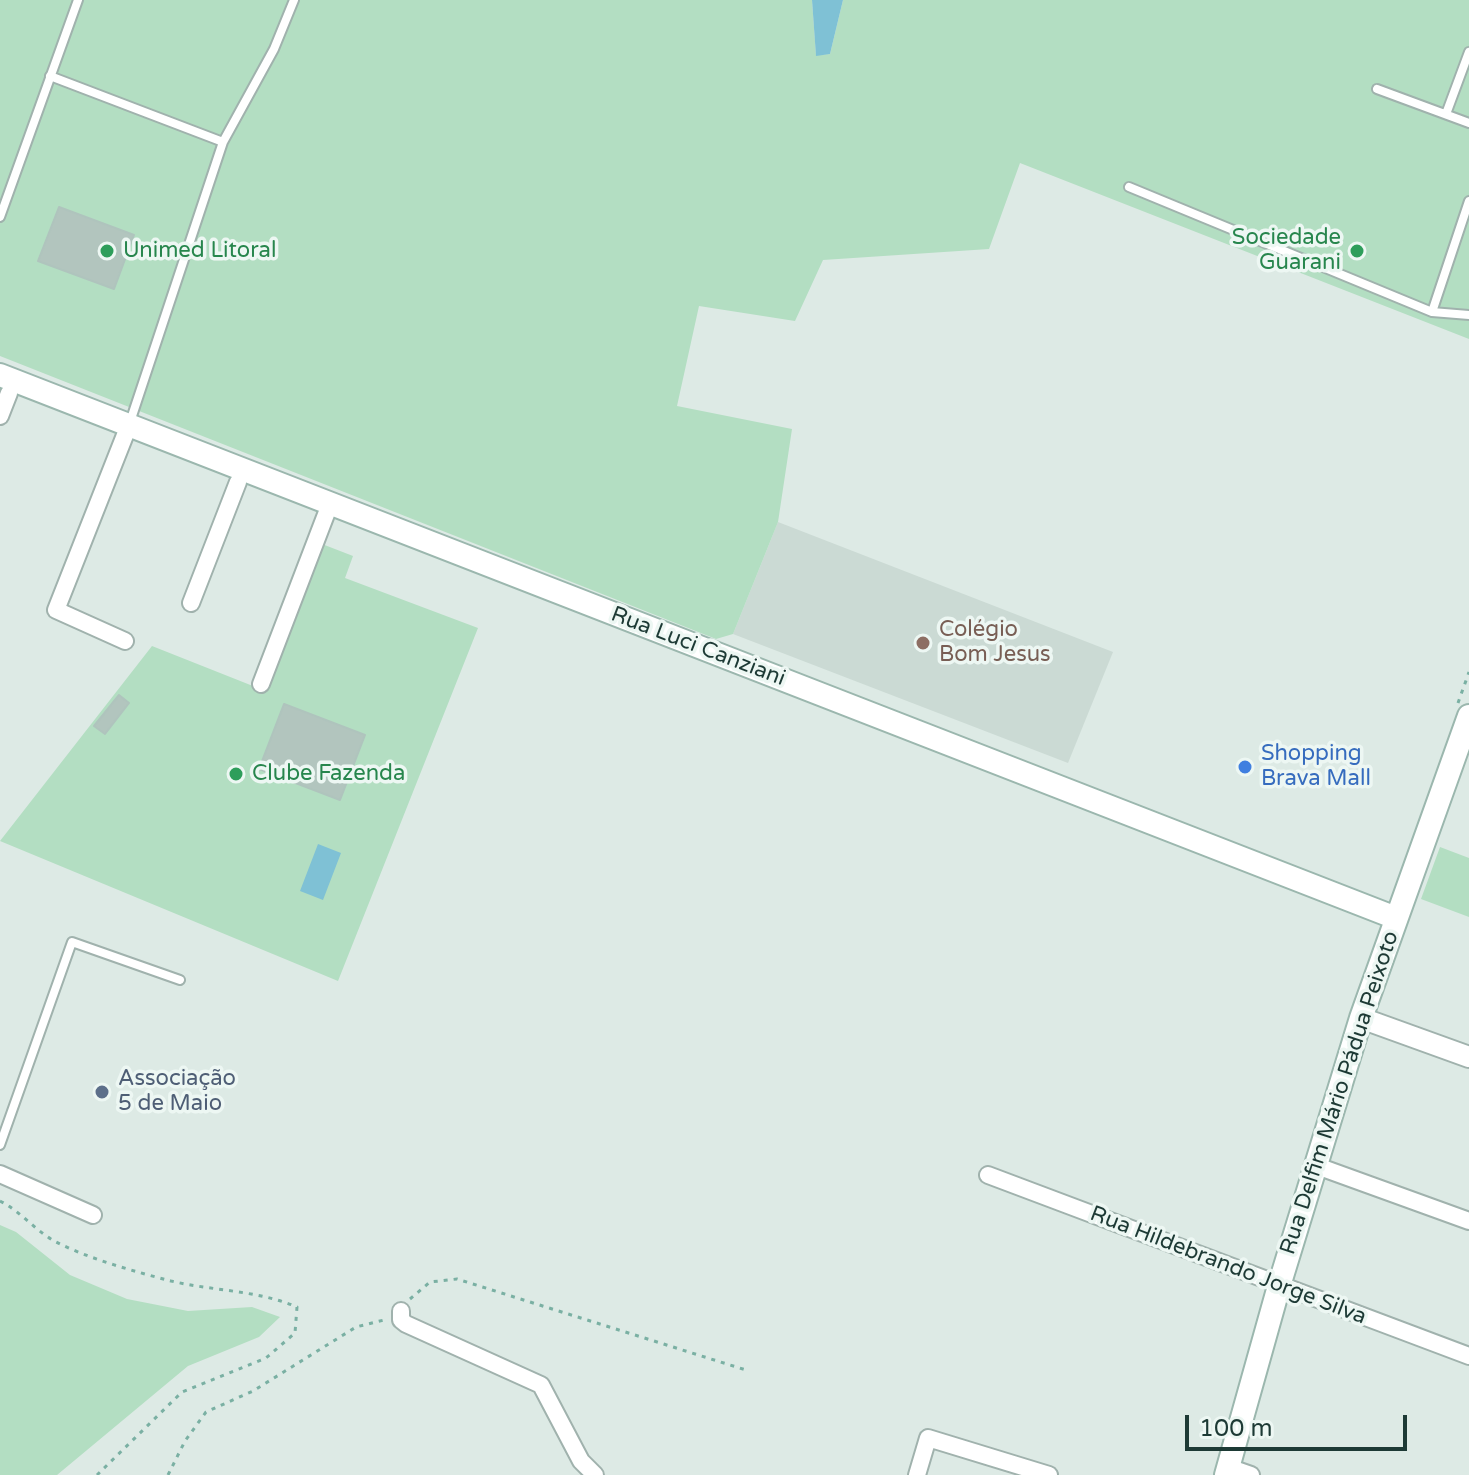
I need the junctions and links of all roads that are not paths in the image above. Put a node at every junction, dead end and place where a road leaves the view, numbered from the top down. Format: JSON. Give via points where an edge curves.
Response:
{"nodes":[{"id":1,"x":78,"y":0,"type":"edge"},
{"id":2,"x":294,"y":0,"type":"edge"},
{"id":3,"x":1469,"y":52,"type":"edge"},
{"id":4,"x":50,"y":76,"type":"junction"},
{"id":5,"x":1377,"y":89,"type":"dead end"},
{"id":6,"x":1446,"y":114,"type":"junction"},
{"id":7,"x":1469,"y":123,"type":"edge"},
{"id":8,"x":223,"y":142,"type":"junction"},
{"id":9,"x":1129,"y":187,"type":"dead end"},
{"id":10,"x":1469,"y":201,"type":"edge"},
{"id":11,"x":0,"y":217,"type":"edge"},
{"id":12,"x":1432,"y":312,"type":"junction"},
{"id":13,"x":1469,"y":315,"type":"edge"},
{"id":14,"x":3,"y":386,"type":"edge"},
{"id":15,"x":0,"y":416,"type":"edge"},
{"id":16,"x":127,"y":432,"type":"junction"},
{"id":17,"x":238,"y":482,"type":"junction"},
{"id":18,"x":328,"y":510,"type":"junction"},
{"id":19,"x":191,"y":603,"type":"dead end"},
{"id":20,"x":125,"y":641,"type":"dead end"},
{"id":21,"x":261,"y":684,"type":"dead end"},
{"id":22,"x":1461,"y":716,"type":"edge"},
{"id":23,"x":1461,"y":764,"type":"edge"},
{"id":24,"x":1394,"y":924,"type":"junction"},
{"id":25,"x":180,"y":980,"type":"dead end"},
{"id":26,"x":1361,"y":1018,"type":"junction"},
{"id":27,"x":1469,"y":1057,"type":"edge"},
{"id":28,"x":0,"y":1145,"type":"edge"},
{"id":29,"x":1317,"y":1166,"type":"junction"},
{"id":30,"x":0,"y":1174,"type":"edge"},
{"id":31,"x":988,"y":1175,"type":"dead end"},
{"id":32,"x":93,"y":1215,"type":"dead end"},
{"id":33,"x":1469,"y":1221,"type":"edge"},
{"id":34,"x":1279,"y":1286,"type":"junction"},
{"id":35,"x":401,"y":1316,"type":"road end"},
{"id":36,"x":1469,"y":1356,"type":"edge"},
{"id":37,"x":1227,"y":1471,"type":"edge"},
{"id":38,"x":595,"y":1475,"type":"edge"},
{"id":39,"x":917,"y":1475,"type":"edge"},
{"id":40,"x":1049,"y":1475,"type":"edge"},
{"id":41,"x":1251,"y":1475,"type":"edge"}],
"edges":[{"from":1,"to":4,"type":"lane"},
{"from":2,"to":8,"type":"lane","via":[[274,49]]},
{"from":3,"to":6,"type":"lane"},
{"from":4,"to":8,"type":"lane"},
{"from":4,"to":11,"type":"lane"},
{"from":5,"to":6,"type":"lane"},
{"from":6,"to":7,"type":"lane"},
{"from":8,"to":16,"type":"lane"},
{"from":9,"to":12,"type":"lane"},
{"from":10,"to":12,"type":"lane"},
{"from":12,"to":13,"type":"lane"},
{"from":14,"to":15,"type":"street"},
{"from":14,"to":16,"type":"main road","name":"Rua Luci Canziani"},
{"from":16,"to":17,"type":"main road","name":"Rua Luci Canziani"},
{"from":16,"to":18,"type":"main road","name":"Rua Luci Canziani"},
{"from":16,"to":20,"type":"street","via":[[56,610]]},
{"from":17,"to":18,"type":"main road","name":"Rua Luci Canziani"},
{"from":17,"to":19,"type":"street"},
{"from":18,"to":21,"type":"street"},
{"from":18,"to":24,"type":"main road","name":"Rua Luci Canziani"},
{"from":22,"to":23,"type":"main road","name":"Rua Delfim Mário Pádua Peixoto"},
{"from":23,"to":24,"type":"main road","name":"Rua Delfim Mário Pádua Peixoto"},
{"from":24,"to":26,"type":"main road","name":"Rua Delfim Mário Pádua Peixoto"},
{"from":25,"to":28,"type":"lane","via":[[72,942]]},
{"from":26,"to":27,"type":"street"},
{"from":26,"to":29,"type":"main road","name":"Rua Delfim Mário Pádua Peixoto"},
{"from":29,"to":33,"type":"street"},
{"from":29,"to":34,"type":"main road","name":"Rua Delfim Mário Pádua Peixoto"},
{"from":30,"to":32,"type":"street"},
{"from":31,"to":34,"type":"street","name":"Rua Hildebrando Jorge Silva"},
{"from":34,"to":36,"type":"street","name":"Rua Hildebrando Jorge Silva"},
{"from":34,"to":37,"type":"main road","name":"Rua Delfim Mário Pádua Peixoto"},
{"from":35,"to":38,"type":"street","via":[[541,1385],[581,1461]]},
{"from":37,"to":41,"type":"street"},
{"from":39,"to":40,"type":"street","via":[[928,1438]]}]}
